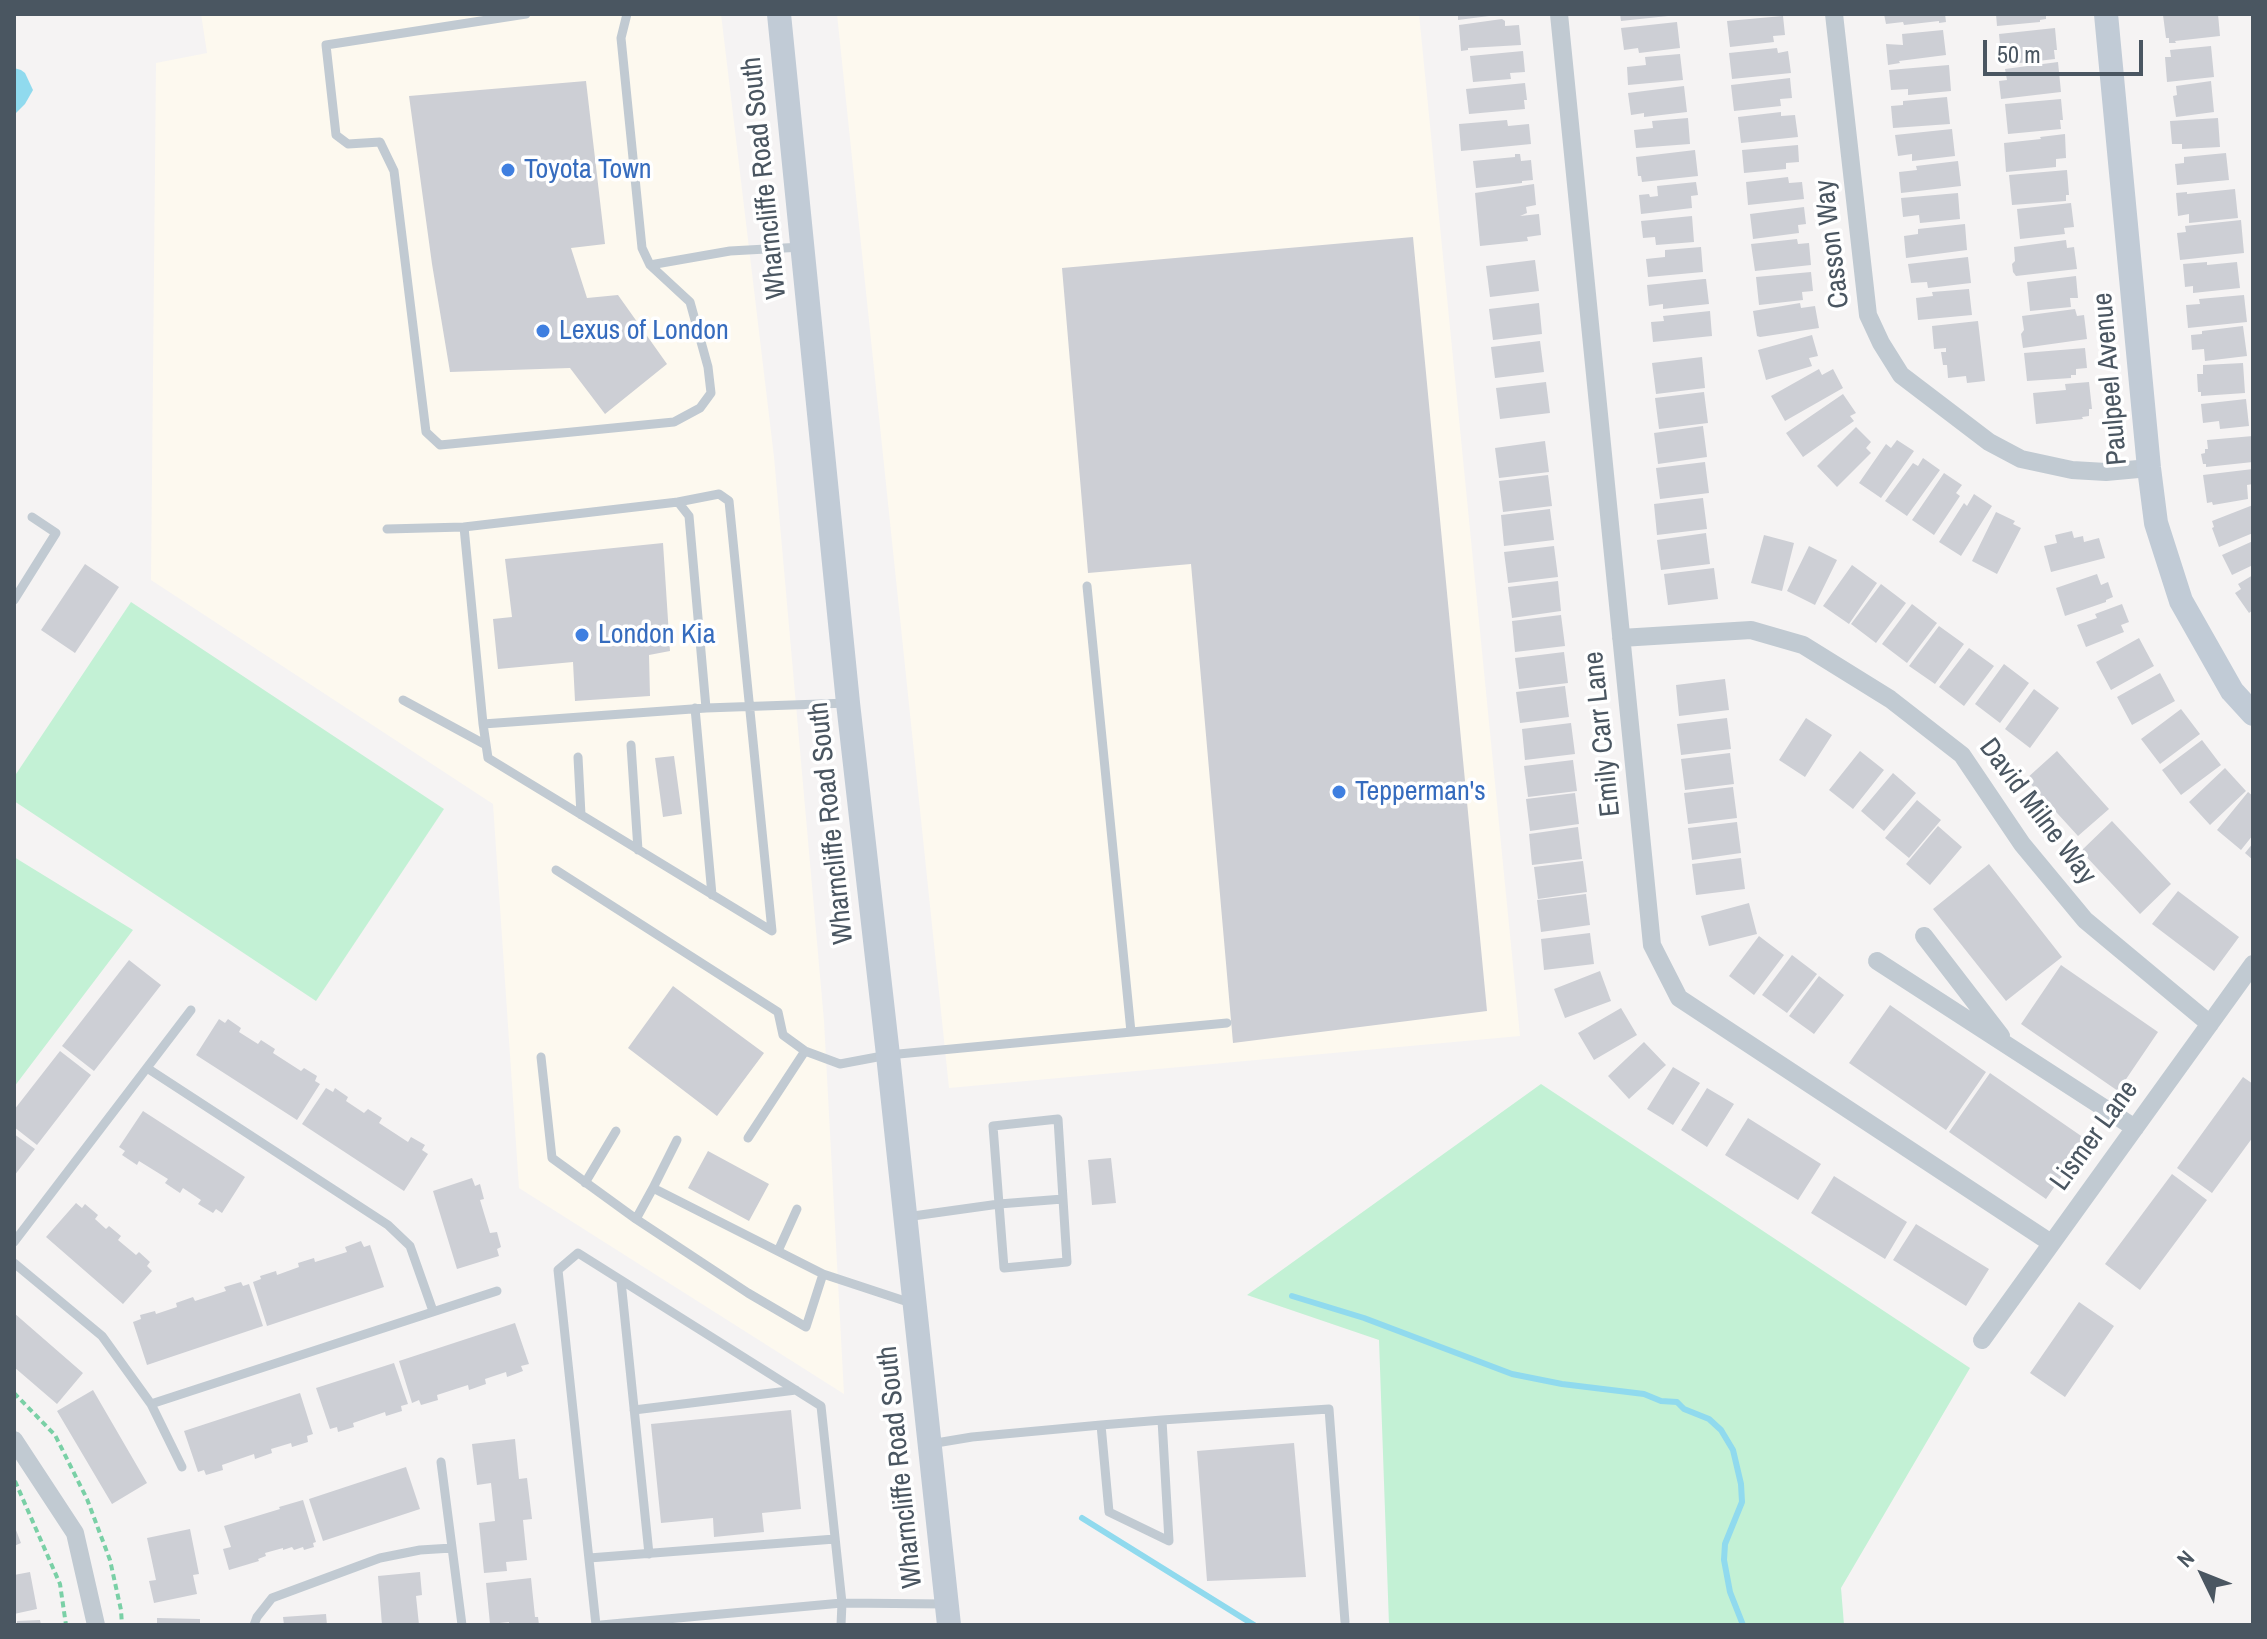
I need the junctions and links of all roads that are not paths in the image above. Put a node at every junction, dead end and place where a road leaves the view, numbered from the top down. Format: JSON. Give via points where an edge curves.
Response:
{"nodes":[{"id":1,"x":526,"y":14,"type":"edge"},
{"id":2,"x":627,"y":14,"type":"edge"},
{"id":3,"x":779,"y":14,"type":"edge"},
{"id":4,"x":1559,"y":14,"type":"edge"},
{"id":5,"x":1834,"y":14,"type":"edge"},
{"id":6,"x":2106,"y":14,"type":"edge"},
{"id":7,"x":802,"y":247,"type":"junction"},
{"id":8,"x":650,"y":265,"type":"junction"},
{"id":9,"x":2149,"y":468,"type":"junction"},
{"id":10,"x":678,"y":502,"type":"junction"},
{"id":11,"x":32,"y":517,"type":"dead end"},
{"id":12,"x":464,"y":527,"type":"junction"},
{"id":13,"x":387,"y":529,"type":"dead end"},
{"id":14,"x":1087,"y":586,"type":"dead end"},
{"id":15,"x":14,"y":600,"type":"edge"},
{"id":16,"x":1621,"y":638,"type":"junction"},
{"id":17,"x":403,"y":700,"type":"dead end"},
{"id":18,"x":848,"y":703,"type":"junction"},
{"id":19,"x":749,"y":705,"type":"junction"},
{"id":20,"x":700,"y":708,"type":"junction"},
{"id":21,"x":2253,"y":714,"type":"edge"},
{"id":22,"x":483,"y":724,"type":"junction"},
{"id":23,"x":486,"y":745,"type":"junction"},
{"id":24,"x":631,"y":745,"type":"dead end"},
{"id":25,"x":578,"y":757,"type":"dead end"},
{"id":26,"x":581,"y":815,"type":"junction"},
{"id":27,"x":638,"y":850,"type":"junction"},
{"id":28,"x":556,"y":870,"type":"dead end"},
{"id":29,"x":712,"y":895,"type":"junction"},
{"id":30,"x":1924,"y":936,"type":"dead end"},
{"id":31,"x":1877,"y":961,"type":"dead end"},
{"id":32,"x":2253,"y":964,"type":"edge"},
{"id":33,"x":191,"y":1010,"type":"dead end"},
{"id":34,"x":1227,"y":1023,"type":"dead end"},
{"id":35,"x":2210,"y":1024,"type":"junction"},
{"id":36,"x":1131,"y":1032,"type":"junction"},
{"id":37,"x":2010,"y":1047,"type":"junction"},
{"id":38,"x":805,"y":1051,"type":"junction"},
{"id":39,"x":888,"y":1055,"type":"junction"},
{"id":40,"x":541,"y":1057,"type":"dead end"},
{"id":41,"x":147,"y":1068,"type":"junction"},
{"id":42,"x":2135,"y":1128,"type":"junction"},
{"id":43,"x":616,"y":1131,"type":"dead end"},
{"id":44,"x":748,"y":1138,"type":"dead end"},
{"id":45,"x":677,"y":1140,"type":"dead end"},
{"id":46,"x":585,"y":1183,"type":"junction"},
{"id":47,"x":653,"y":1188,"type":"junction"},
{"id":48,"x":1063,"y":1199,"type":"junction"},
{"id":49,"x":999,"y":1204,"type":"junction"},
{"id":50,"x":797,"y":1209,"type":"dead end"},
{"id":51,"x":906,"y":1217,"type":"junction"},
{"id":52,"x":636,"y":1219,"type":"junction"},
{"id":53,"x":14,"y":1242,"type":"edge"},
{"id":54,"x":2051,"y":1243,"type":"junction"},
{"id":55,"x":778,"y":1251,"type":"junction"},
{"id":56,"x":14,"y":1263,"type":"edge"},
{"id":57,"x":823,"y":1274,"type":"junction"},
{"id":58,"x":621,"y":1281,"type":"junction"},
{"id":59,"x":497,"y":1291,"type":"dead end"},
{"id":60,"x":914,"y":1304,"type":"junction"},
{"id":61,"x":433,"y":1311,"type":"junction"},
{"id":62,"x":1982,"y":1340,"type":"dead end"},
{"id":63,"x":796,"y":1390,"type":"junction"},
{"id":64,"x":151,"y":1404,"type":"junction"},
{"id":65,"x":634,"y":1410,"type":"junction"},
{"id":66,"x":1162,"y":1420,"type":"junction"},
{"id":67,"x":1101,"y":1425,"type":"junction"},
{"id":68,"x":14,"y":1440,"type":"edge"},
{"id":69,"x":930,"y":1444,"type":"junction"},
{"id":70,"x":441,"y":1462,"type":"dead end"},
{"id":71,"x":182,"y":1467,"type":"dead end"},
{"id":72,"x":835,"y":1539,"type":"junction"},
{"id":73,"x":452,"y":1548,"type":"junction"},
{"id":74,"x":649,"y":1554,"type":"junction"},
{"id":75,"x":589,"y":1558,"type":"junction"},
{"id":76,"x":842,"y":1603,"type":"junction"},
{"id":77,"x":947,"y":1614,"type":"edge"},
{"id":78,"x":1345,"y":1622,"type":"dead end"},
{"id":79,"x":96,"y":1625,"type":"edge"},
{"id":80,"x":254,"y":1625,"type":"edge"},
{"id":81,"x":462,"y":1625,"type":"edge"},
{"id":82,"x":599,"y":1625,"type":"edge"},
{"id":83,"x":841,"y":1625,"type":"edge"}],
"edges":[{"from":1,"to":8,"type":"lane","via":[[326,45],[336,135],[348,144],[380,142],[394,171],[426,432],[440,445],[674,422],[700,408],[711,393],[690,302]]},
{"from":2,"to":8,"type":"lane","via":[[621,38],[642,248]]},
{"from":3,"to":7,"type":"main road","name":"Wharncliffe Road South"},
{"from":4,"to":16,"type":"street","name":"Emily Carr Lane"},
{"from":5,"to":9,"type":"street","name":"Casson Way","via":[[1868,315],[1901,375],[1989,442],[2021,459],[2072,470]]},
{"from":6,"to":9,"type":"main road","name":"Paulpeel Avenue"},
{"from":7,"to":8,"type":"lane","via":[[730,251]]},
{"from":7,"to":18,"type":"main road","name":"Wharncliffe Road South"},
{"from":9,"to":21,"type":"main road","name":"Paulpeel Avenue","via":[[2156,523],[2181,601],[2232,691]]},
{"from":10,"to":12,"type":"lane"},
{"from":10,"to":19,"type":"lane","via":[[719,494],[729,501]]},
{"from":10,"to":20,"type":"lane","via":[[689,516]]},
{"from":11,"to":15,"type":"lane","via":[[56,533]]},
{"from":12,"to":13,"type":"lane"},
{"from":12,"to":22,"type":"lane"},
{"from":14,"to":36,"type":"lane"},
{"from":16,"to":35,"type":"street","name":"David Milne Way","via":[[1751,630],[1803,645],[1890,699],[1962,755],[2022,844],[2085,920]]},
{"from":16,"to":54,"type":"street","name":"Emily Carr Lane","via":[[1652,945],[1679,998]]},
{"from":17,"to":23,"type":"lane"},
{"from":18,"to":19,"type":"lane"},
{"from":18,"to":39,"type":"main road","name":"Wharncliffe Road South"},
{"from":19,"to":20,"type":"lane"},
{"from":19,"to":29,"type":"lane","via":[[772,931]]},
{"from":20,"to":22,"type":"lane"},
{"from":20,"to":29,"type":"lane"},
{"from":22,"to":23,"type":"lane"},
{"from":23,"to":26,"type":"lane","via":[[488,758]]},
{"from":24,"to":27,"type":"lane"},
{"from":25,"to":26,"type":"lane"},
{"from":26,"to":27,"type":"lane"},
{"from":27,"to":29,"type":"lane"},
{"from":28,"to":38,"type":"lane","via":[[778,1012],[783,1035]]},
{"from":30,"to":37,"type":"street"},
{"from":31,"to":37,"type":"street"},
{"from":32,"to":35,"type":"street","name":"Lismer Lane"},
{"from":33,"to":41,"type":"lane"},
{"from":34,"to":36,"type":"lane"},
{"from":35,"to":42,"type":"street","name":"Lismer Lane"},
{"from":36,"to":39,"type":"lane"},
{"from":37,"to":42,"type":"street"},
{"from":38,"to":39,"type":"lane","via":[[840,1064]]},
{"from":38,"to":44,"type":"lane"},
{"from":39,"to":51,"type":"main road","name":"Wharncliffe Road South"},
{"from":40,"to":46,"type":"lane","via":[[552,1158]]},
{"from":41,"to":53,"type":"lane"},
{"from":41,"to":61,"type":"lane","via":[[388,1225],[410,1246]]},
{"from":42,"to":54,"type":"street","name":"Lismer Lane"},
{"from":43,"to":46,"type":"lane"},
{"from":45,"to":47,"type":"lane"},
{"from":46,"to":52,"type":"lane"},
{"from":47,"to":52,"type":"lane"},
{"from":47,"to":55,"type":"lane"},
{"from":48,"to":49,"type":"lane"},
{"from":48,"to":49,"type":"lane","via":[[1067,1262],[1004,1268]]},
{"from":48,"to":49,"type":"lane","via":[[1058,1119],[993,1126]]},
{"from":49,"to":51,"type":"lane"},
{"from":50,"to":55,"type":"lane"},
{"from":51,"to":60,"type":"main road","name":"Wharncliffe Road South"},
{"from":52,"to":57,"type":"lane","via":[[806,1327]]},
{"from":54,"to":62,"type":"street","name":"Lismer Lane"},
{"from":55,"to":57,"type":"lane"},
{"from":56,"to":64,"type":"lane","via":[[102,1336]]},
{"from":57,"to":60,"type":"lane"},
{"from":58,"to":63,"type":"lane"},
{"from":58,"to":65,"type":"lane"},
{"from":58,"to":75,"type":"lane","via":[[578,1253],[558,1270]]},
{"from":59,"to":61,"type":"lane"},
{"from":60,"to":69,"type":"main road","name":"Wharncliffe Road South"},
{"from":61,"to":64,"type":"lane"},
{"from":63,"to":65,"type":"lane"},
{"from":63,"to":72,"type":"lane","via":[[821,1406]]},
{"from":64,"to":71,"type":"lane"},
{"from":65,"to":74,"type":"lane"},
{"from":66,"to":67,"type":"lane"},
{"from":66,"to":67,"type":"lane","via":[[1169,1541],[1109,1512]]},
{"from":66,"to":78,"type":"lane","via":[[1329,1409]]},
{"from":67,"to":69,"type":"lane"},
{"from":68,"to":79,"type":"street","via":[[75,1533]]},
{"from":69,"to":77,"type":"main road","name":"Wharncliffe Road South"},
{"from":70,"to":73,"type":"lane"},
{"from":72,"to":74,"type":"lane"},
{"from":72,"to":76,"type":"lane"},
{"from":73,"to":80,"type":"lane","via":[[380,1558],[272,1598]]},
{"from":73,"to":81,"type":"lane"},
{"from":74,"to":75,"type":"lane"},
{"from":75,"to":82,"type":"lane"},
{"from":76,"to":77,"type":"lane"},
{"from":76,"to":82,"type":"lane"},
{"from":76,"to":83,"type":"lane"}]}
